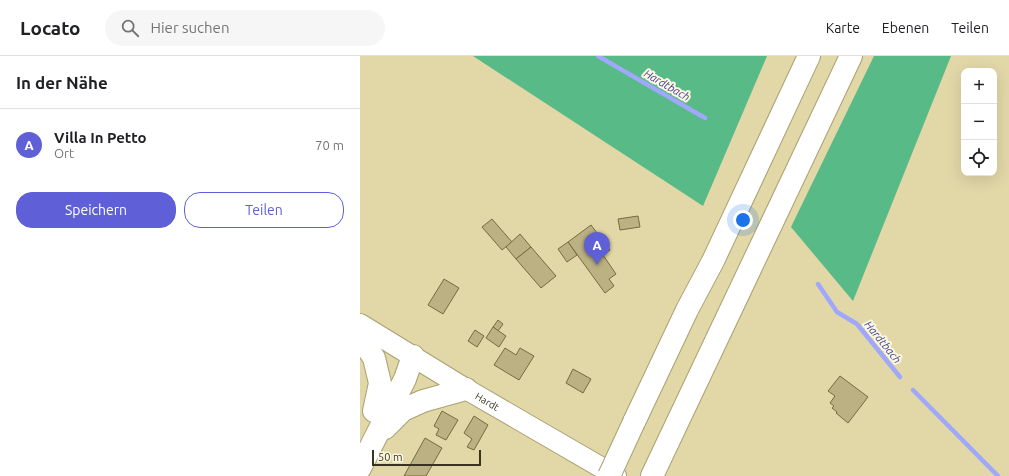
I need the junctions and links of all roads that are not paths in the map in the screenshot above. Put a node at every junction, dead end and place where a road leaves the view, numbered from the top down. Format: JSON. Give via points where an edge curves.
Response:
{"nodes":[{"id":1,"x":809,"y":56,"type":"edge"},
{"id":2,"x":851,"y":56,"type":"edge"},
{"id":3,"x":360,"y":324,"type":"edge"},
{"id":4,"x":360,"y":337,"type":"edge"},
{"id":5,"x":413,"y":356,"type":"junction"},
{"id":6,"x":466,"y":389,"type":"junction"},
{"id":7,"x":374,"y":411,"type":"junction"},
{"id":8,"x":369,"y":438,"type":"edge"},
{"id":9,"x":360,"y":468,"type":"edge"},
{"id":10,"x":609,"y":476,"type":"edge"},
{"id":11,"x":616,"y":476,"type":"edge"},
{"id":12,"x":652,"y":476,"type":"edge"}],
"edges":[{"from":1,"to":10,"type":"highway","bridge":true},
{"from":2,"to":12,"type":"highway"},
{"from":3,"to":5,"type":"main road","name":"Hardt"},
{"from":4,"to":7,"type":"highway","via":[[374,358],[380,383]]},
{"from":5,"to":6,"type":"main road","name":"Hardt"},
{"from":5,"to":7,"type":"highway","via":[[396,374]]},
{"from":5,"to":8,"type":"highway","via":[[405,379]]},
{"from":6,"to":8,"type":"highway","via":[[423,401],[403,410]]},
{"from":6,"to":11,"type":"main road","name":"Hardt"},
{"from":7,"to":8,"type":"highway"},
{"from":8,"to":9,"type":"highway"}]}
